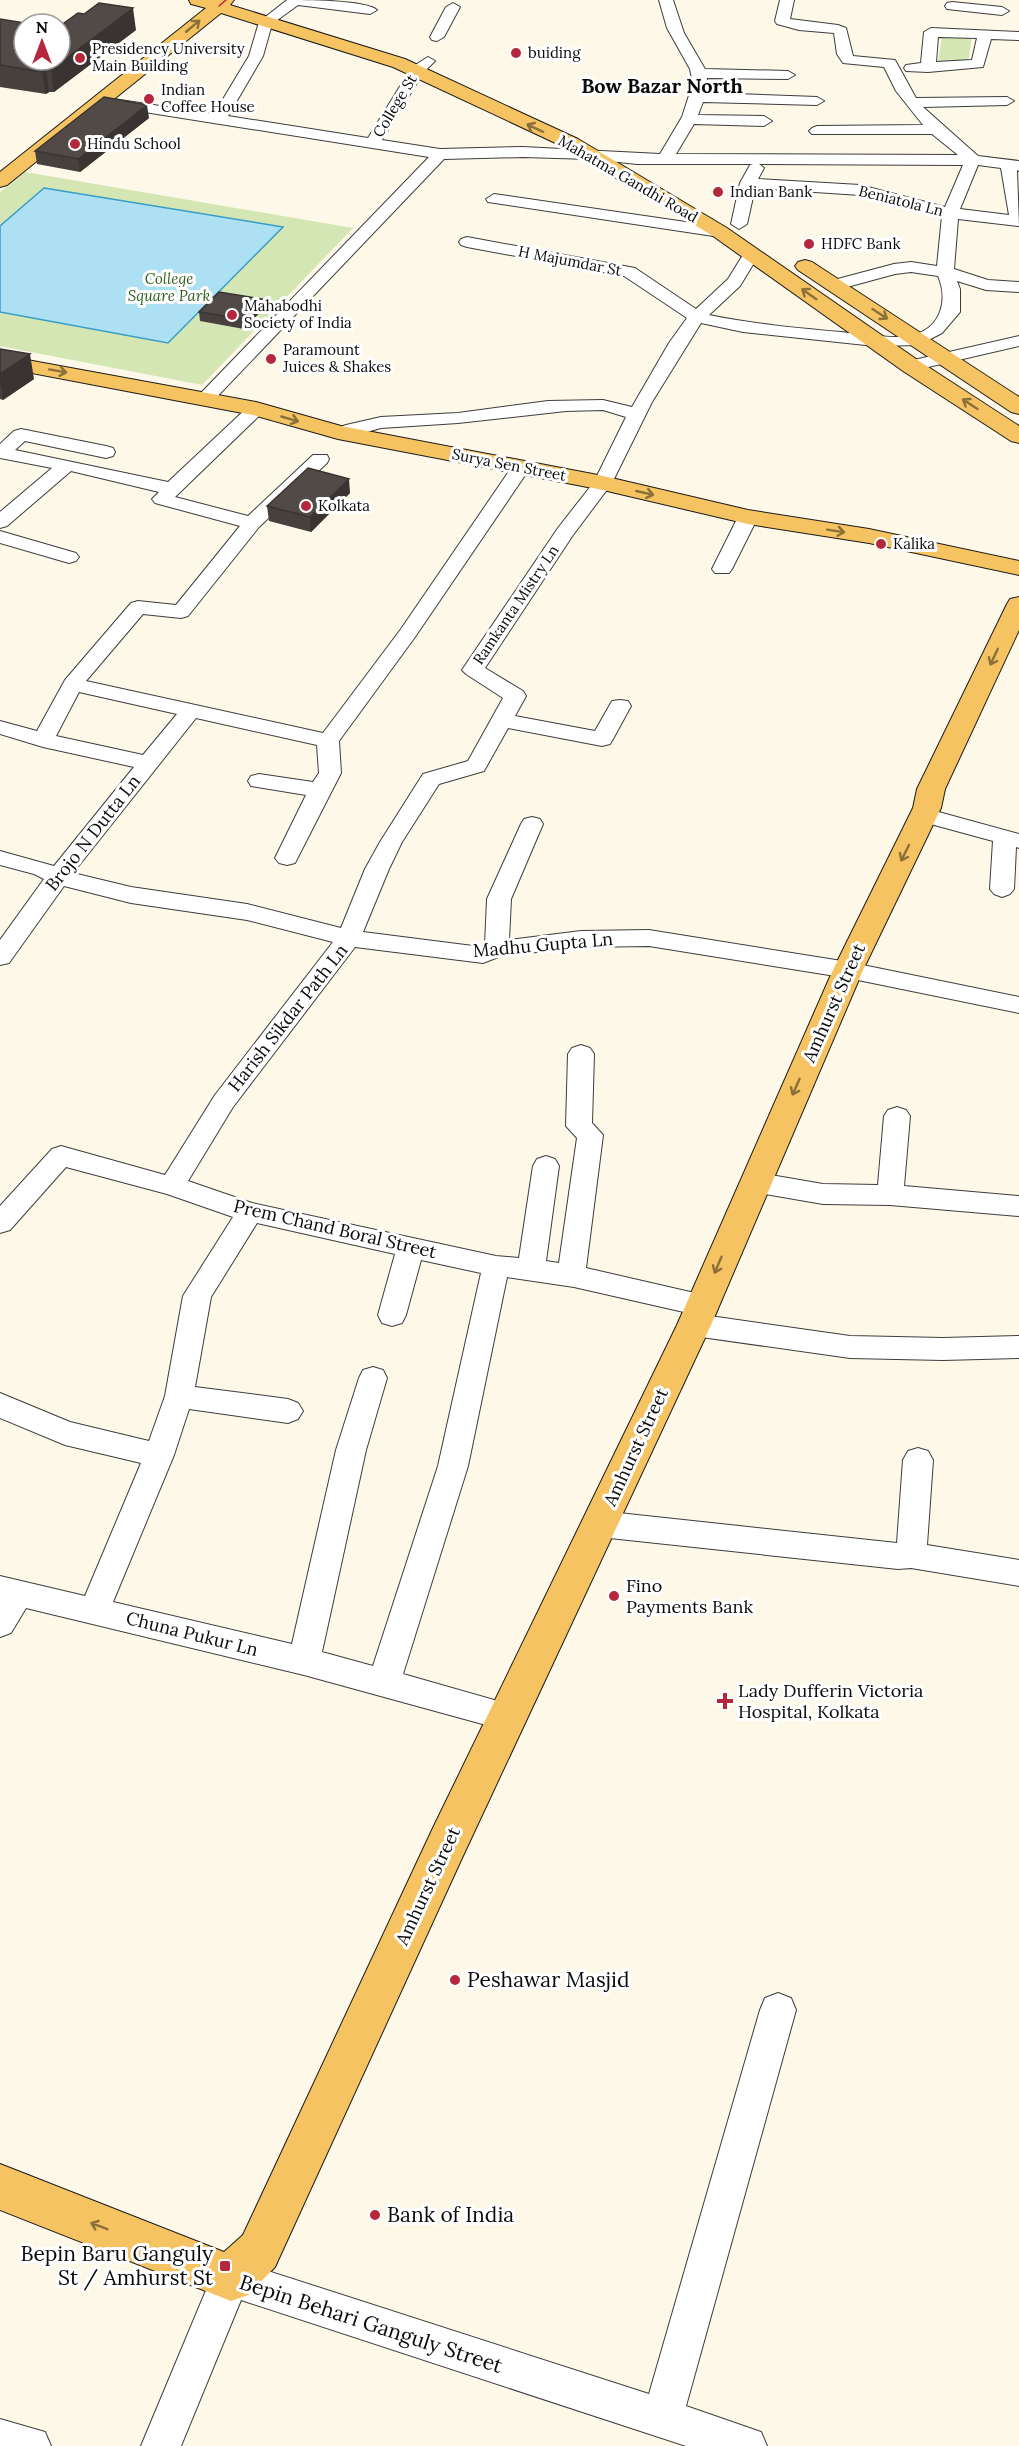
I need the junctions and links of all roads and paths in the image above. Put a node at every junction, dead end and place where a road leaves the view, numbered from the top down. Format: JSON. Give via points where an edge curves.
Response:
{"nodes":[{"id":1,"x":197,"y":0,"type":"edge"},
{"id":2,"x":295,"y":0,"type":"edge"},
{"id":3,"x":666,"y":0,"type":"edge"},
{"id":4,"x":787,"y":0,"type":"edge"},
{"id":5,"x":224,"y":2,"type":"edge"},
{"id":6,"x":952,"y":6,"type":"dead end"},
{"id":7,"x":453,"y":7,"type":"dead end"},
{"id":8,"x":370,"y":10,"type":"dead end"},
{"id":9,"x":1002,"y":11,"type":"dead end"},
{"id":10,"x":272,"y":18,"type":"junction"},
{"id":11,"x":985,"y":34,"type":"junction"},
{"id":12,"x":1019,"y":36,"type":"edge"},
{"id":13,"x":437,"y":38,"type":"dead end"},
{"id":14,"x":423,"y":65,"type":"junction"},
{"id":15,"x":928,"y":68,"type":"junction"},
{"id":16,"x":891,"y":69,"type":"junction"},
{"id":17,"x":699,"y":73,"type":"junction"},
{"id":18,"x":788,"y":75,"type":"dead end"},
{"id":19,"x":697,"y":97,"type":"junction"},
{"id":20,"x":102,"y":101,"type":"junction"},
{"id":21,"x":817,"y":101,"type":"dead end"},
{"id":22,"x":1006,"y":101,"type":"dead end"},
{"id":23,"x":912,"y":103,"type":"junction"},
{"id":24,"x":219,"y":119,"type":"junction"},
{"id":25,"x":689,"y":119,"type":"junction"},
{"id":26,"x":764,"y":121,"type":"dead end"},
{"id":27,"x":938,"y":129,"type":"junction"},
{"id":28,"x":817,"y":131,"type":"dead end"},
{"id":29,"x":373,"y":143,"type":"junction"},
{"id":30,"x":440,"y":154,"type":"junction"},
{"id":31,"x":590,"y":154,"type":"junction"},
{"id":32,"x":637,"y":159,"type":"junction"},
{"id":33,"x":759,"y":159,"type":"junction"},
{"id":34,"x":973,"y":160,"type":"junction"},
{"id":35,"x":1013,"y":166,"type":"edge"},
{"id":36,"x":666,"y":168,"type":"junction"},
{"id":37,"x":0,"y":181,"type":"edge"},
{"id":38,"x":748,"y":183,"type":"junction"},
{"id":39,"x":685,"y":190,"type":"dead end"},
{"id":40,"x":494,"y":199,"type":"dead end"},
{"id":41,"x":950,"y":213,"type":"junction"},
{"id":42,"x":1018,"y":221,"type":"edge"},
{"id":43,"x":739,"y":224,"type":"junction"},
{"id":44,"x":720,"y":232,"type":"junction"},
{"id":45,"x":467,"y":242,"type":"dead end"},
{"id":46,"x":768,"y":242,"type":"dead end"},
{"id":47,"x":752,"y":253,"type":"junction"},
{"id":48,"x":788,"y":254,"type":"dead end"},
{"id":49,"x":945,"y":272,"type":"junction"},
{"id":50,"x":836,"y":285,"type":"junction"},
{"id":51,"x":1019,"y":287,"type":"edge"},
{"id":52,"x":697,"y":317,"type":"junction"},
{"id":53,"x":919,"y":340,"type":"junction"},
{"id":54,"x":875,"y":341,"type":"junction"},
{"id":55,"x":1019,"y":341,"type":"edge"},
{"id":56,"x":945,"y":358,"type":"junction"},
{"id":57,"x":0,"y":361,"type":"edge"},
{"id":58,"x":911,"y":366,"type":"junction"},
{"id":59,"x":205,"y":399,"type":"junction"},
{"id":60,"x":1019,"y":407,"type":"edge"},
{"id":61,"x":256,"y":409,"type":"junction"},
{"id":62,"x":638,"y":415,"type":"junction"},
{"id":63,"x":340,"y":433,"type":"junction"},
{"id":64,"x":1019,"y":436,"type":"edge"},
{"id":65,"x":106,"y":452,"type":"dead end"},
{"id":66,"x":320,"y":459,"type":"dead end"},
{"id":67,"x":67,"y":465,"type":"junction"},
{"id":68,"x":521,"y":468,"type":"junction"},
{"id":69,"x":603,"y":483,"type":"junction"},
{"id":70,"x":171,"y":489,"type":"junction"},
{"id":71,"x":748,"y":517,"type":"junction"},
{"id":72,"x":0,"y":522,"type":"edge"},
{"id":73,"x":252,"y":523,"type":"junction"},
{"id":74,"x":0,"y":537,"type":"edge"},
{"id":75,"x":69,"y":557,"type":"dead end"},
{"id":76,"x":1019,"y":568,"type":"edge"},
{"id":77,"x":722,"y":569,"type":"dead end"},
{"id":78,"x":1019,"y":604,"type":"edge"},
{"id":79,"x":72,"y":684,"type":"junction"},
{"id":80,"x":620,"y":706,"type":"dead end"},
{"id":81,"x":190,"y":711,"type":"junction"},
{"id":82,"x":501,"y":720,"type":"junction"},
{"id":83,"x":0,"y":727,"type":"edge"},
{"id":84,"x":43,"y":740,"type":"junction"},
{"id":85,"x":328,"y":741,"type":"junction"},
{"id":86,"x":148,"y":763,"type":"junction"},
{"id":87,"x":259,"y":781,"type":"dead end"},
{"id":88,"x":320,"y":790,"type":"junction"},
{"id":89,"x":924,"y":816,"type":"junction"},
{"id":90,"x":532,"y":824,"type":"dead end"},
{"id":91,"x":1012,"y":839,"type":"edge"},
{"id":92,"x":391,"y":842,"type":"joint"},
{"id":93,"x":0,"y":858,"type":"edge"},
{"id":94,"x":287,"y":858,"type":"dead end"},
{"id":95,"x":58,"y":877,"type":"junction"},
{"id":96,"x":1002,"y":889,"type":"dead end"},
{"id":97,"x":349,"y":938,"type":"junction"},
{"id":98,"x":497,"y":949,"type":"junction"},
{"id":99,"x":0,"y":957,"type":"edge"},
{"id":100,"x":848,"y":970,"type":"junction"},
{"id":101,"x":1019,"y":1005,"type":"edge"},
{"id":102,"x":581,"y":1054,"type":"dead end"},
{"id":103,"x":897,"y":1116,"type":"dead end"},
{"id":104,"x":546,"y":1166,"type":"dead end"},
{"id":105,"x":754,"y":1182,"type":"junction"},
{"id":106,"x":172,"y":1186,"type":"junction"},
{"id":107,"x":890,"y":1195,"type":"junction"},
{"id":108,"x":1019,"y":1206,"type":"edge"},
{"id":109,"x":250,"y":1212,"type":"junction"},
{"id":110,"x":0,"y":1223,"type":"edge"},
{"id":111,"x":410,"y":1248,"type":"junction"},
{"id":112,"x":496,"y":1266,"type":"junction"},
{"id":113,"x":531,"y":1269,"type":"junction"},
{"id":114,"x":571,"y":1276,"type":"junction"},
{"id":115,"x":392,"y":1315,"type":"dead end"},
{"id":116,"x":698,"y":1315,"type":"junction"},
{"id":117,"x":1019,"y":1347,"type":"edge"},
{"id":118,"x":373,"y":1378,"type":"dead end"},
{"id":119,"x":179,"y":1396,"type":"junction"},
{"id":120,"x":0,"y":1405,"type":"edge"},
{"id":121,"x":288,"y":1411,"type":"dead end"},
{"id":122,"x":159,"y":1455,"type":"junction"},
{"id":123,"x":918,"y":1460,"type":"dead end"},
{"id":124,"x":600,"y":1524,"type":"junction"},
{"id":125,"x":911,"y":1555,"type":"junction"},
{"id":126,"x":1019,"y":1573,"type":"edge"},
{"id":127,"x":9,"y":1591,"type":"edge"},
{"id":128,"x":94,"y":1611,"type":"junction"},
{"id":129,"x":0,"y":1623,"type":"edge"},
{"id":130,"x":304,"y":1662,"type":"junction"},
{"id":131,"x":384,"y":1682,"type":"junction"},
{"id":132,"x":507,"y":1717,"type":"junction"},
{"id":133,"x":778,"y":2010,"type":"dead end"},
{"id":134,"x":0,"y":2187,"type":"edge"},
{"id":135,"x":231,"y":2278,"type":"junction"},
{"id":136,"x":662,"y":2419,"type":"junction"},
{"id":137,"x":0,"y":2439,"type":"edge"},
{"id":138,"x":31,"y":2446,"type":"edge"},
{"id":139,"x":161,"y":2446,"type":"edge"},
{"id":140,"x":747,"y":2446,"type":"edge"}],
"edges":[{"from":1,"to":5,"type":"main road","name":"Mahatma Gandhi Road"},
{"from":2,"to":8,"type":"street"},
{"from":2,"to":10,"type":"street"},
{"from":3,"to":17,"type":"street","via":[[680,41]]},
{"from":4,"to":16,"type":"street","via":[[782,21],[837,29],[841,31],[848,60],[890,63]]},
{"from":5,"to":10,"type":"main road","name":"Mahatma Gandhi Road"},
{"from":20,"to":5,"type":"main road","one_way":true},
{"from":6,"to":9,"type":"street"},
{"from":7,"to":13,"type":"street"},
{"from":10,"to":14,"type":"main road","name":"Mahatma Gandhi Road"},
{"from":10,"to":24,"type":"street","via":[[256,56]]},
{"from":11,"to":12,"type":"street"},
{"from":11,"to":15,"type":"street","via":[[978,64]]},
{"from":11,"to":15,"type":"street","via":[[931,32]]},
{"from":14,"to":29,"type":"street","name":"College St"},
{"from":31,"to":14,"type":"main road","name":"Mahatma Gandhi Road","one_way":true},
{"from":14,"to":32,"type":"main road","name":"Mahatma Gandhi Road"},
{"from":15,"to":16,"type":"street"},
{"from":16,"to":23,"type":"street","via":[[896,83]]},
{"from":17,"to":18,"type":"street"},
{"from":17,"to":19,"type":"street"},
{"from":19,"to":21,"type":"street"},
{"from":19,"to":25,"type":"street"},
{"from":20,"to":24,"type":"street"},
{"from":20,"to":37,"type":"main road"},
{"from":22,"to":23,"type":"street"},
{"from":23,"to":27,"type":"street"},
{"from":24,"to":29,"type":"street"},
{"from":25,"to":26,"type":"street"},
{"from":25,"to":36,"type":"street"},
{"from":27,"to":28,"type":"street"},
{"from":27,"to":34,"type":"street"},
{"from":29,"to":30,"type":"street"},
{"from":30,"to":31,"type":"street"},
{"from":30,"to":59,"type":"street"},
{"from":31,"to":32,"type":"street"},
{"from":31,"to":44,"type":"main road","name":"Mahatma Gandhi Road"},
{"from":32,"to":36,"type":"main road","name":"Mahatma Gandhi Road"},
{"from":33,"to":34,"type":"street"},
{"from":33,"to":36,"type":"street"},
{"from":33,"to":38,"type":"street"},
{"from":34,"to":35,"type":"street"},
{"from":34,"to":41,"type":"street"},
{"from":35,"to":42,"type":"street"},
{"from":38,"to":41,"type":"street","name":"Beniatola Ln","via":[[860,190]]},
{"from":38,"to":43,"type":"street"},
{"from":39,"to":43,"type":"main road","name":"Mahatma Gandhi Road"},
{"from":40,"to":44,"type":"street"},
{"from":41,"to":42,"type":"street","name":"Beniatola Ln"},
{"from":41,"to":49,"type":"street"},
{"from":43,"to":46,"type":"main road","name":"Mahatma Gandhi Road"},
{"from":44,"to":47,"type":"main road","name":"Mahatma Gandhi Road"},
{"from":45,"to":52,"type":"street","name":"H Majumdar St","via":[[629,272]]},
{"from":47,"to":52,"type":"street","via":[[734,282]]},
{"from":54,"to":47,"type":"main road","name":"Mahatma Gandhi Road","one_way":true},
{"from":48,"to":50,"type":"main road"},
{"from":49,"to":50,"type":"street","via":[[894,269]]},
{"from":49,"to":51,"type":"street","via":[[986,285]]},
{"from":49,"to":53,"type":"street","via":[[952,289],[951,312]]},
{"from":50,"to":53,"type":"main road","one_way":true},
{"from":52,"to":54,"type":"street","name":"H Majumdar St","via":[[743,327]]},
{"from":52,"to":62,"type":"street"},
{"from":53,"to":54,"type":"street","name":"H Majumdar St"},
{"from":53,"to":56,"type":"main road"},
{"from":54,"to":58,"type":"main road","name":"Mahatma Gandhi Road"},
{"from":55,"to":56,"type":"street"},
{"from":56,"to":58,"type":"street"},
{"from":56,"to":60,"type":"main road"},
{"from":57,"to":59,"type":"main road","name":"Surya Sen Street","one_way":true},
{"from":64,"to":58,"type":"main road","name":"Mahatma Gandhi Road","one_way":true},
{"from":59,"to":61,"type":"main road","name":"Surya Sen Street"},
{"from":61,"to":63,"type":"main road","name":"Surya Sen Street","one_way":true},
{"from":61,"to":70,"type":"street"},
{"from":62,"to":63,"type":"street","via":[[605,405],[548,405],[471,417],[368,425]]},
{"from":62,"to":69,"type":"street"},
{"from":63,"to":68,"type":"main road","name":"Surya Sen Street"},
{"from":65,"to":67,"type":"street","via":[[21,435],[1,453]]},
{"from":66,"to":73,"type":"street"},
{"from":67,"to":70,"type":"street"},
{"from":67,"to":72,"type":"street"},
{"from":68,"to":69,"type":"main road","name":"Surya Sen Street"},
{"from":68,"to":85,"type":"street"},
{"from":69,"to":71,"type":"main road","name":"Surya Sen Street","one_way":true},
{"from":69,"to":82,"type":"street","name":"Ramkanta Mistry Ln","via":[[565,532],[473,670],[515,696]]},
{"from":70,"to":73,"type":"street","via":[[162,499]]},
{"from":71,"to":76,"type":"main road","name":"Surya Sen Street","one_way":true,"via":[[869,536]]},
{"from":71,"to":77,"type":"street"},
{"from":73,"to":79,"type":"street","via":[[181,612],[138,606]]},
{"from":74,"to":75,"type":"street"},
{"from":78,"to":89,"type":"main road","name":"Amhurst Street","one_way":true,"via":[[931,789]]},
{"from":79,"to":81,"type":"street"},
{"from":79,"to":84,"type":"street"},
{"from":80,"to":82,"type":"street","via":[[602,739]]},
{"from":81,"to":85,"type":"street"},
{"from":81,"to":86,"type":"street","name":"Brojo N Dutta Ln"},
{"from":82,"to":92,"type":"street","name":"Ramkanta Mistry Ln","via":[[476,766],[431,779]]},
{"from":83,"to":84,"type":"street"},
{"from":84,"to":86,"type":"street"},
{"from":85,"to":88,"type":"street","via":[[330,773]]},
{"from":86,"to":95,"type":"street","name":"Brojo N Dutta Ln"},
{"from":87,"to":88,"type":"street"},
{"from":88,"to":94,"type":"street"},
{"from":89,"to":91,"type":"street"},
{"from":89,"to":100,"type":"main road","name":"Amhurst Street","one_way":true},
{"from":90,"to":98,"type":"street","via":[[499,899]]},
{"from":91,"to":96,"type":"street"},
{"from":92,"to":97,"type":"street","name":"Harish Sikdar Path Ln"},
{"from":93,"to":95,"type":"street","name":"Madhu Gupta Ln"},
{"from":95,"to":97,"type":"street","name":"Madhu Gupta Ln","via":[[131,895],[247,912]]},
{"from":95,"to":99,"type":"street","name":"Brojo N Dutta Ln"},
{"from":97,"to":98,"type":"street","name":"Madhu Gupta Ln","via":[[483,955]]},
{"from":97,"to":106,"type":"street","name":"Harish Sikdar Path Ln","via":[[224,1101]]},
{"from":98,"to":100,"type":"street","name":"Madhu Gupta Ln","via":[[581,939],[649,938]]},
{"from":100,"to":101,"type":"street","name":"Madhu Gupta Ln"},
{"from":100,"to":105,"type":"main road","name":"Amhurst Street","one_way":true},
{"from":102,"to":114,"type":"street","via":[[579,1126],[590,1135]]},
{"from":103,"to":107,"type":"street"},
{"from":104,"to":113,"type":"street"},
{"from":105,"to":107,"type":"street","via":[[822,1194]]},
{"from":105,"to":116,"type":"main road","name":"Amhurst Street","one_way":true},
{"from":106,"to":109,"type":"street","name":"Prem Chand Boral Street"},
{"from":106,"to":110,"type":"street","name":"Prem Chand Boral Street","via":[[60,1156]]},
{"from":107,"to":108,"type":"street"},
{"from":109,"to":111,"type":"street","name":"Prem Chand Boral Street"},
{"from":109,"to":119,"type":"street","via":[[197,1296]]},
{"from":111,"to":112,"type":"street","name":"Prem Chand Boral Street"},
{"from":111,"to":115,"type":"street"},
{"from":112,"to":113,"type":"street","name":"Prem Chand Boral Street"},
{"from":112,"to":131,"type":"street","via":[[453,1466]]},
{"from":113,"to":114,"type":"street","name":"Prem Chand Boral Street"},
{"from":114,"to":116,"type":"street","name":"Prem Chand Boral Street"},
{"from":116,"to":117,"type":"street","name":"Prem Chand Boral Street","via":[[850,1347]]},
{"from":116,"to":124,"type":"main road","name":"Amhurst Street"},
{"from":118,"to":130,"type":"street","via":[[351,1450]]},
{"from":119,"to":121,"type":"street"},
{"from":119,"to":122,"type":"street"},
{"from":120,"to":122,"type":"street","via":[[65,1433]]},
{"from":122,"to":128,"type":"street"},
{"from":123,"to":125,"type":"street"},
{"from":124,"to":125,"type":"street"},
{"from":124,"to":132,"type":"main road","name":"Amhurst Street"},
{"from":125,"to":126,"type":"street"},
{"from":127,"to":128,"type":"street","name":"Chuna Pukur Ln"},
{"from":127,"to":129,"type":"street"},
{"from":128,"to":130,"type":"street","name":"Chuna Pukur Ln"},
{"from":130,"to":131,"type":"street","name":"Chuna Pukur Ln"},
{"from":131,"to":132,"type":"street","name":"Chuna Pukur Ln"},
{"from":132,"to":135,"type":"main road","name":"Amhurst Street","via":[[259,2251]]},
{"from":133,"to":136,"type":"street"},
{"from":135,"to":134,"type":"main road","name":"Bepin Behari Ganguly Street","one_way":true},
{"from":135,"to":136,"type":"street","name":"Bepin Behari Ganguly Street"},
{"from":135,"to":139,"type":"street"},
{"from":136,"to":140,"type":"street","name":"Bepin Behari Ganguly Street"},
{"from":137,"to":138,"type":"street"}]}
